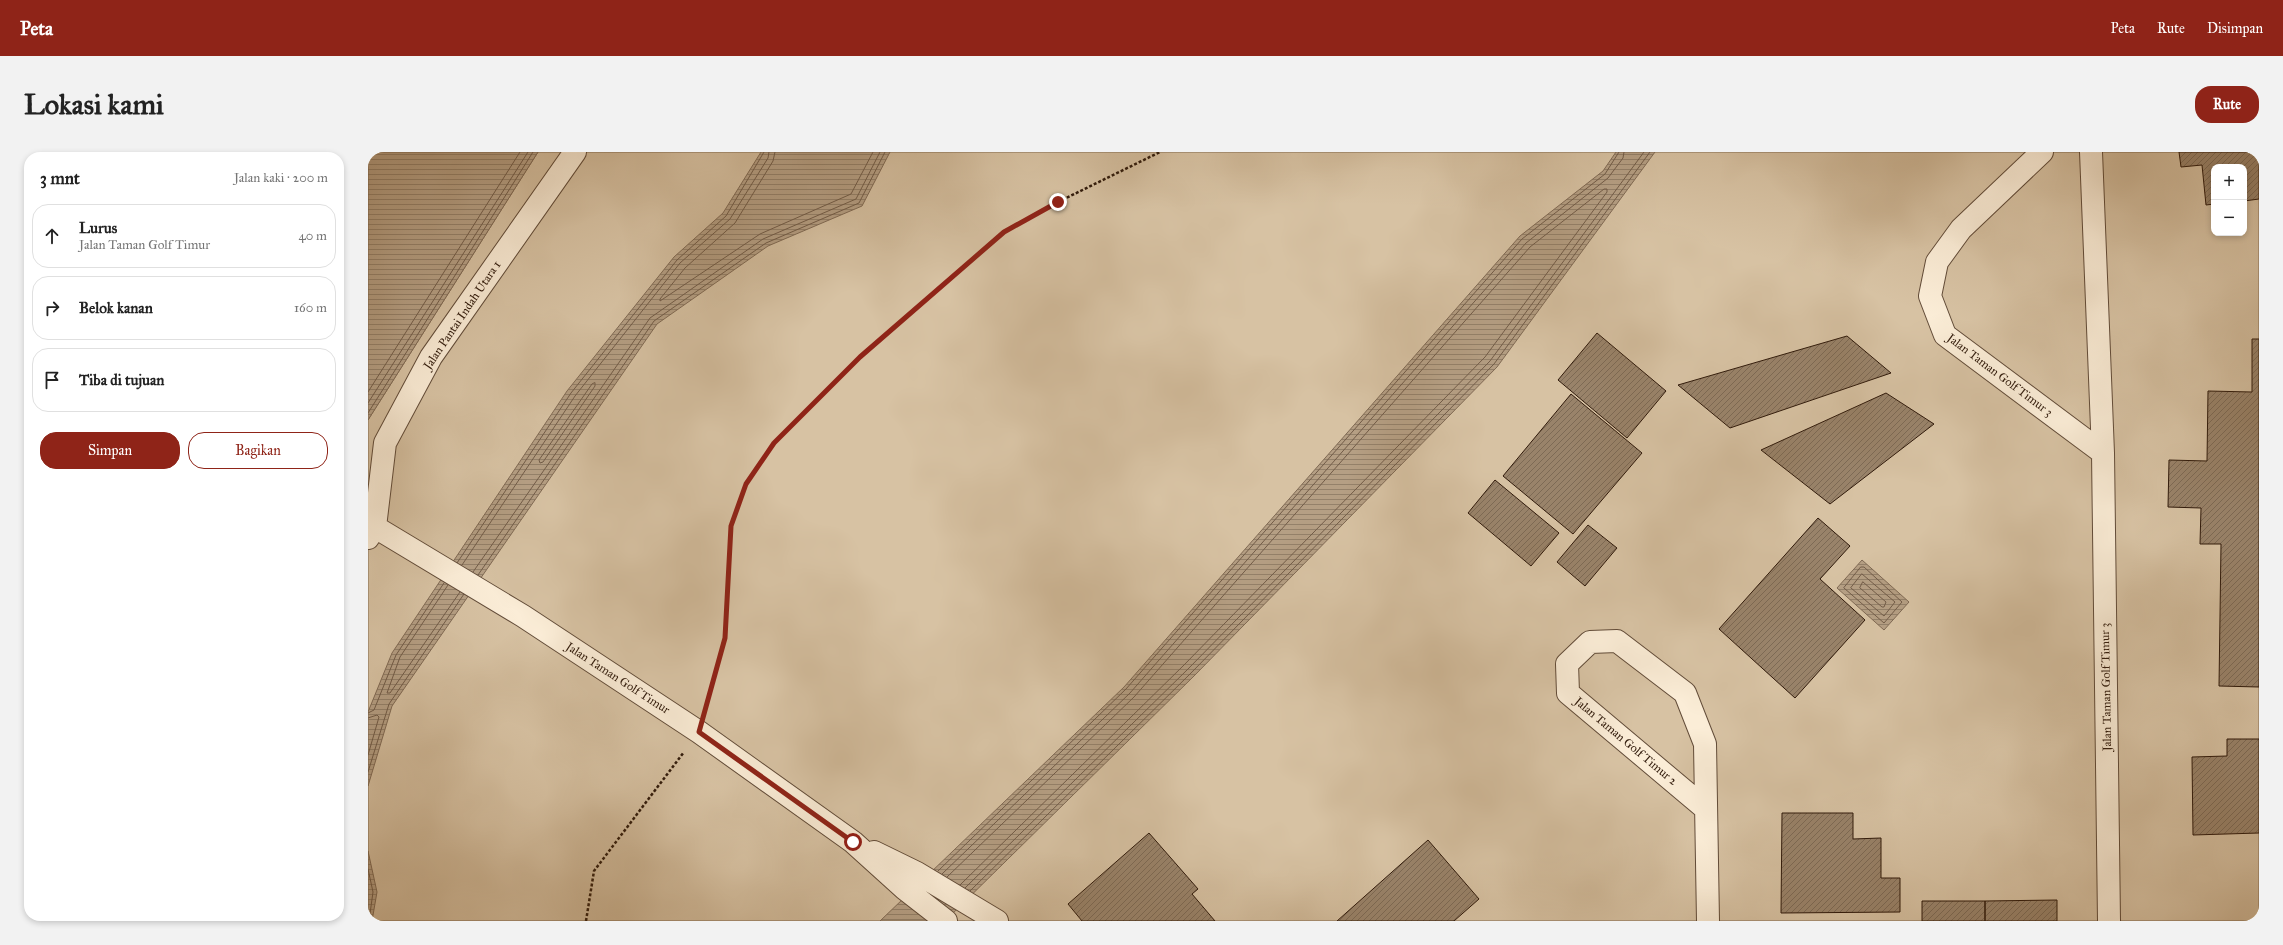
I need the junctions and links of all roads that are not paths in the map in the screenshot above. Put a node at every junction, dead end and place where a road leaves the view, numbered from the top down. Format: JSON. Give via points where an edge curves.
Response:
{"nodes":[{"id":1,"x":575,"y":152,"type":"edge"},
{"id":2,"x":2042,"y":152,"type":"edge"},
{"id":3,"x":2091,"y":152,"type":"edge"},
{"id":4,"x":2103,"y":453,"type":"junction"},
{"id":5,"x":371,"y":532,"type":"edge"},
{"id":6,"x":1706,"y":809,"type":"junction"},
{"id":7,"x":911,"y":881,"type":"junction"},
{"id":8,"x":946,"y":921,"type":"edge"},
{"id":9,"x":997,"y":921,"type":"edge"},
{"id":10,"x":1708,"y":921,"type":"edge"},
{"id":11,"x":2109,"y":921,"type":"edge"}],
"edges":[{"from":1,"to":5,"type":"street","name":"Jalan Pantai Indah Utara 1","via":[[431,357],[385,443]]},
{"from":2,"to":4,"type":"street","name":"Jalan Taman Golf Timur 3","via":[[1961,229],[1937,262],[1930,296],[1945,335]]},
{"from":3,"to":4,"type":"street","name":"Jalan Taman Golf Timur 3"},
{"from":4,"to":11,"type":"street","name":"Jalan Taman Golf Timur 3"},
{"from":5,"to":7,"type":"street","name":"Jalan Taman Golf Timur","via":[[428,557],[523,616],[699,732]]},
{"from":6,"to":6,"type":"street","name":"Jalan Taman Golf Timur 2","via":[[1705,744],[1685,693],[1617,641],[1590,642],[1567,664],[1568,693]]},
{"from":6,"to":10,"type":"street","name":"Jalan Taman Golf Timur 2"},
{"from":7,"to":8,"type":"street","name":"Jalan Taman Golf Timur"},
{"from":7,"to":9,"type":"street","name":"Jalan Taman Golf Timur"}]}
